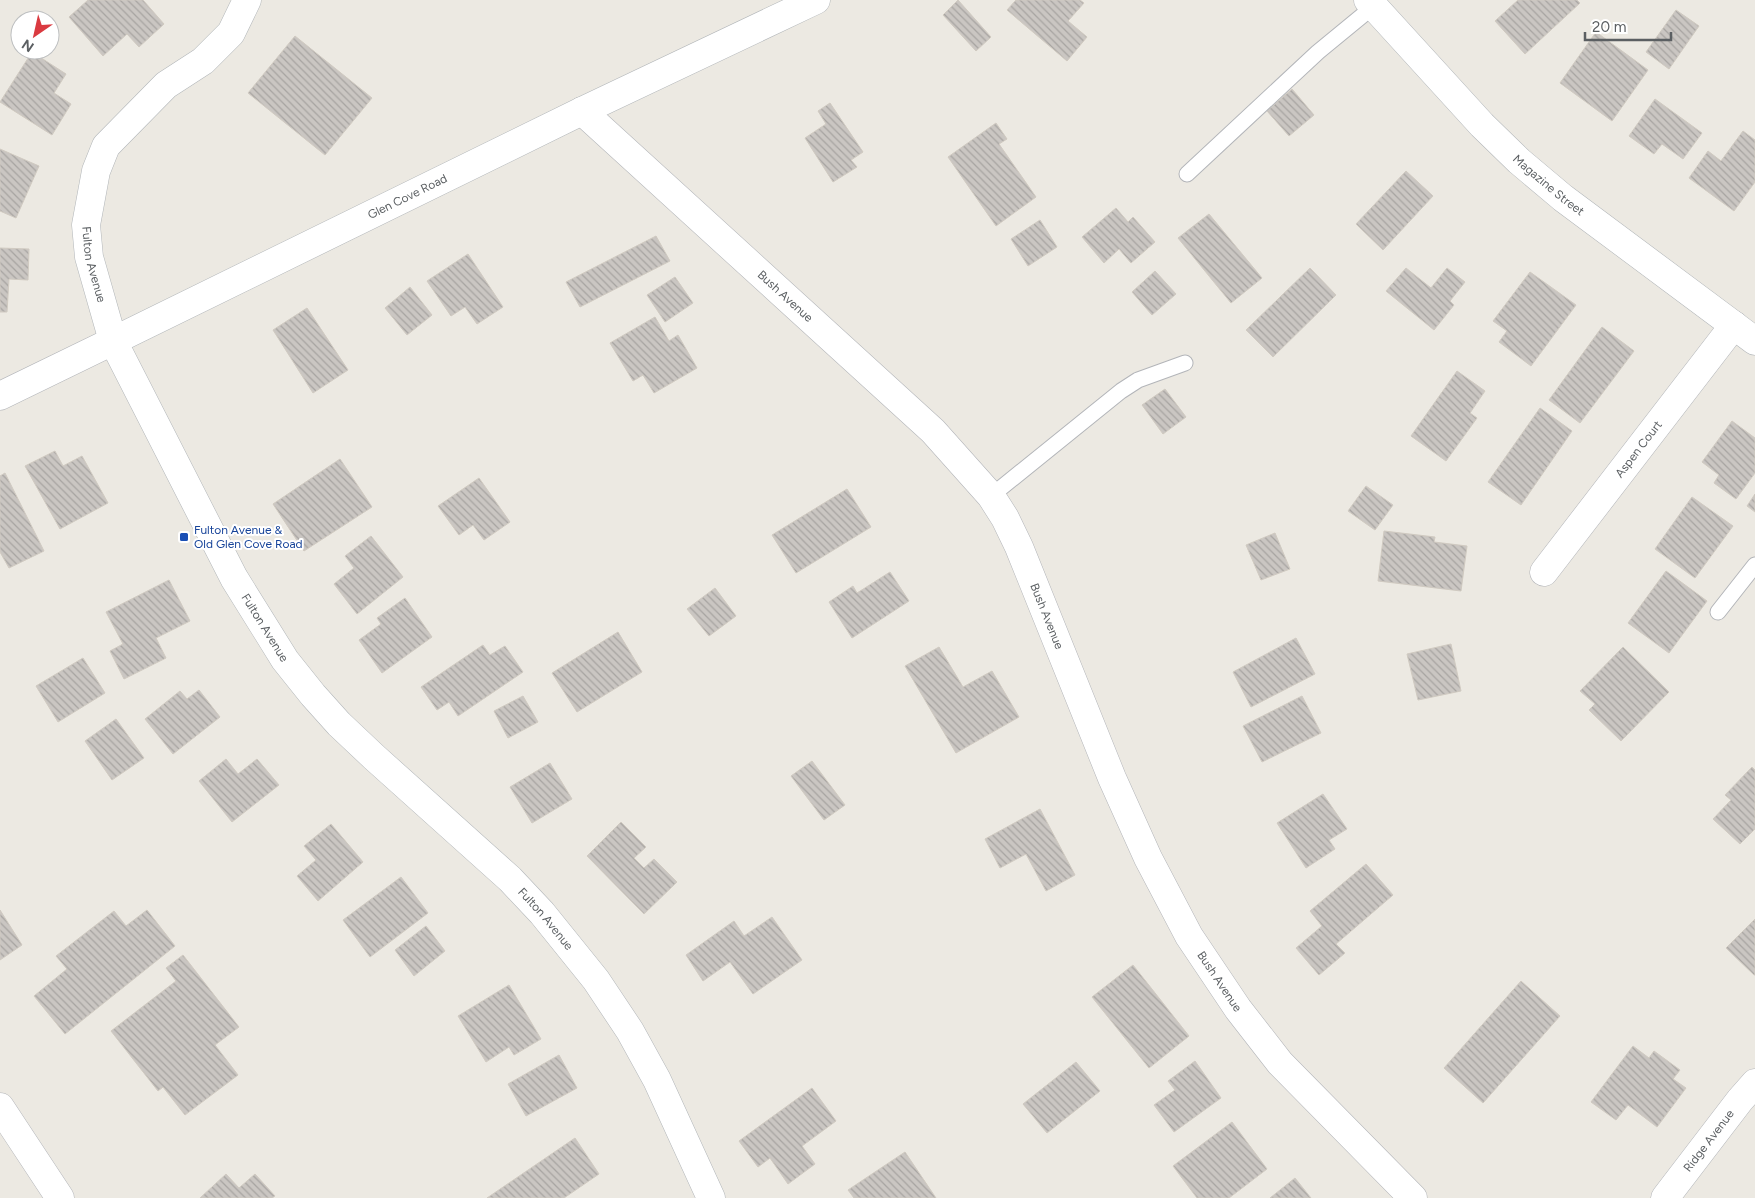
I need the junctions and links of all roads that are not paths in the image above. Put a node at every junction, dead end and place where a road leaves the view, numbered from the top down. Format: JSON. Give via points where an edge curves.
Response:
{"nodes":[{"id":1,"x":247,"y":0,"type":"edge"},
{"id":2,"x":816,"y":0,"type":"edge"},
{"id":3,"x":1371,"y":3,"type":"edge"},
{"id":4,"x":582,"y":111,"type":"junction"},
{"id":5,"x":1187,"y":174,"type":"dead end"},
{"id":6,"x":1744,"y":333,"type":"edge"},
{"id":7,"x":113,"y":341,"type":"junction"},
{"id":8,"x":1185,"y":362,"type":"dead end"},
{"id":9,"x":0,"y":396,"type":"edge"},
{"id":10,"x":991,"y":496,"type":"junction"},
{"id":11,"x":1755,"y":565,"type":"edge"},
{"id":12,"x":1544,"y":572,"type":"dead end"},
{"id":13,"x":1718,"y":612,"type":"dead end"},
{"id":14,"x":1755,"y":1083,"type":"edge"},
{"id":15,"x":0,"y":1107,"type":"edge"},
{"id":16,"x":60,"y":1198,"type":"edge"},
{"id":17,"x":711,"y":1198,"type":"edge"},
{"id":18,"x":1413,"y":1198,"type":"edge"},
{"id":19,"x":1665,"y":1198,"type":"edge"}],
"edges":[{"from":1,"to":7,"type":"street","name":"Fulton Avenue","via":[[231,33],[203,61],[166,85],[106,146],[96,171],[86,226],[89,257]]},
{"from":2,"to":4,"type":"street","name":"Glen Cove Road"},
{"from":3,"to":5,"type":"lane"},
{"from":3,"to":6,"type":"street","name":"Magazine Street","via":[[1482,126],[1520,161],[1563,198]]},
{"from":4,"to":7,"type":"street","name":"Glen Cove Road"},
{"from":4,"to":10,"type":"street","name":"Bush Avenue","via":[[933,431]]},
{"from":6,"to":12,"type":"street","name":"Aspen Court"},
{"from":7,"to":9,"type":"street","name":"Glen Cove Road"},
{"from":7,"to":17,"type":"street","name":"Fulton Avenue","via":[[234,578],[285,660],[320,702],[374,757],[510,879],[590,972],[630,1031],[657,1080]]},
{"from":8,"to":10,"type":"lane","via":[[1138,380],[1121,391]]},
{"from":10,"to":18,"type":"street","name":"Bush Avenue","via":[[1019,547],[1112,778],[1148,858],[1189,936],[1238,1009],[1280,1063]]},
{"from":11,"to":13,"type":"lane"},
{"from":14,"to":19,"type":"street","name":"Ridge Avenue"},
{"from":15,"to":16,"type":"street"}]}
